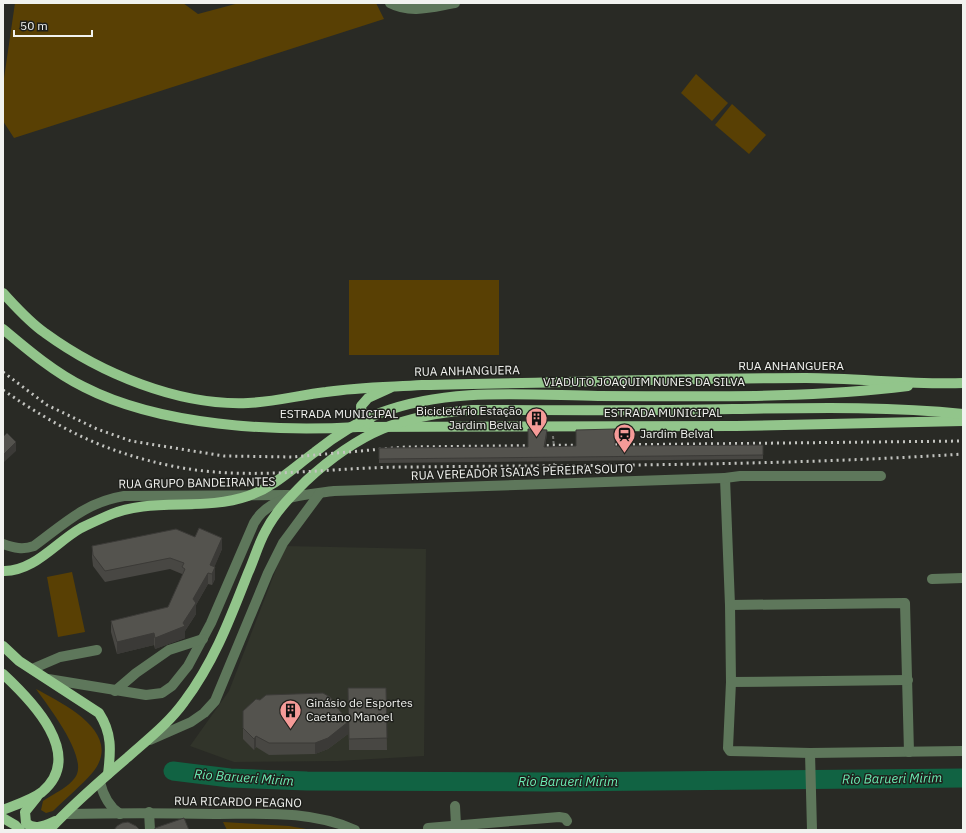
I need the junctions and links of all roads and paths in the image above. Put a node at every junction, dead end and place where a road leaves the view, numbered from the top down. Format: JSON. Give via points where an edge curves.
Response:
{"nodes":[{"id":1,"x":390,"y":3,"type":"edge"},
{"id":2,"x":455,"y":3,"type":"edge"},
{"id":3,"x":3,"y":293,"type":"edge"},
{"id":4,"x":3,"y":329,"type":"edge"},
{"id":5,"x":963,"y":383,"type":"edge"},
{"id":6,"x":922,"y":384,"type":"junction"},
{"id":7,"x":398,"y":387,"type":"junction"},
{"id":8,"x":963,"y":414,"type":"edge"},
{"id":9,"x":963,"y":421,"type":"edge"},
{"id":10,"x":553,"y":425,"type":"junction"},
{"id":11,"x":374,"y":426,"type":"junction"},
{"id":12,"x":881,"y":476,"type":"dead end"},
{"id":13,"x":725,"y":478,"type":"junction"},
{"id":14,"x":555,"y":485,"type":"junction"},
{"id":15,"x":315,"y":494,"type":"junction"},
{"id":16,"x":3,"y":544,"type":"edge"},
{"id":17,"x":3,"y":571,"type":"edge"},
{"id":18,"x":963,"y":578,"type":"edge"},
{"id":19,"x":932,"y":579,"type":"dead end"},
{"id":20,"x":730,"y":605,"type":"junction"},
{"id":21,"x":203,"y":639,"type":"junction"},
{"id":22,"x":3,"y":646,"type":"edge"},
{"id":23,"x":97,"y":650,"type":"dead end"},
{"id":24,"x":32,"y":669,"type":"junction"},
{"id":25,"x":3,"y":674,"type":"edge"},
{"id":26,"x":48,"y":679,"type":"junction"},
{"id":27,"x":908,"y":680,"type":"junction"},
{"id":28,"x":731,"y":682,"type":"junction"},
{"id":29,"x":115,"y":691,"type":"junction"},
{"id":30,"x":140,"y":746,"type":"junction"},
{"id":31,"x":908,"y":752,"type":"junction"},
{"id":32,"x":963,"y":752,"type":"edge"},
{"id":33,"x":810,"y":758,"type":"junction"},
{"id":34,"x":108,"y":774,"type":"junction"},
{"id":35,"x":100,"y":782,"type":"junction"},
{"id":36,"x":41,"y":793,"type":"junction"},
{"id":37,"x":455,"y":806,"type":"dead end"},
{"id":38,"x":3,"y":810,"type":"edge"},
{"id":39,"x":149,"y":812,"type":"junction"},
{"id":40,"x":120,"y":814,"type":"junction"},
{"id":41,"x":63,"y":816,"type":"junction"},
{"id":42,"x":3,"y":818,"type":"edge"},
{"id":43,"x":567,"y":821,"type":"dead end"},
{"id":44,"x":456,"y":825,"type":"junction"},
{"id":45,"x":428,"y":828,"type":"dead end"},
{"id":46,"x":20,"y":830,"type":"edge"},
{"id":47,"x":49,"y":830,"type":"edge"},
{"id":48,"x":150,"y":830,"type":"edge"},
{"id":49,"x":355,"y":830,"type":"edge"},
{"id":50,"x":812,"y":830,"type":"edge"}],
"edges":[{"from":1,"to":2,"type":"street","via":[[405,9],[421,9]]},
{"from":3,"to":7,"type":"main road","name":"RUA ANHANGUERA","via":[[44,332],[86,359],[142,385],[193,398],[248,403],[328,391]]},
{"from":4,"to":11,"type":"main road","name":"ESTRADA MUNICIPAL","via":[[84,387],[164,414],[270,428]]},
{"from":5,"to":6,"type":"main road","name":"RUA ANHANGUERA"},
{"from":6,"to":7,"type":"main road","name":"RUA ANHANGUERA","via":[[891,380],[807,378]]},
{"from":6,"to":17,"type":"main road","name":"VIADUTO JOAQUIM NUNES DA SILVA","via":[[801,395],[445,397],[376,415],[344,431],[272,485],[257,493],[221,503],[137,507],[110,514],[80,529],[23,568]]},
{"from":7,"to":11,"type":"main road","via":[[375,395],[361,406],[362,417]]},
{"from":8,"to":30,"type":"main road","via":[[795,407],[472,410],[407,419],[381,428],[352,444],[319,469],[274,516],[263,535],[209,667],[164,726]]},
{"from":9,"to":10,"type":"main road","name":"ESTRADA MUNICIPAL","via":[[736,426]]},
{"from":10,"to":11,"type":"main road","name":"ESTRADA MUNICIPAL"},
{"from":10,"to":14,"type":"path"},
{"from":12,"to":13,"type":"street","name":"RUA VEREADOR ISAIAS PEREIRA SOUTO"},
{"from":13,"to":14,"type":"street","name":"RUA VEREADOR ISAIAS PEREIRA SOUTO"},
{"from":13,"to":20,"type":"street"},
{"from":14,"to":15,"type":"street","name":"RUA VEREADOR ISAIAS PEREIRA SOUTO","via":[[452,486]]},
{"from":15,"to":16,"type":"street","name":"RUA GRUPO BANDEIRANTES","via":[[124,496],[92,505],[34,546],[17,549]]},
{"from":15,"to":21,"type":"street","name":"RUA VEREADOR ISAIAS PEREIRA SOUTO","via":[[279,500],[259,515]]},
{"from":15,"to":30,"type":"street","via":[[268,573],[215,701],[191,722],[153,737]]},
{"from":18,"to":19,"type":"street"},
{"from":20,"to":27,"type":"street","via":[[905,603]]},
{"from":20,"to":28,"type":"street"},
{"from":21,"to":29,"type":"street","via":[[169,650]]},
{"from":21,"to":29,"type":"street","name":"RUA VEREADOR ISAIAS PEREIRA SOUTO","via":[[188,666],[172,686],[162,693],[146,695]]},
{"from":22,"to":24,"type":"main road"},
{"from":23,"to":24,"type":"street","via":[[60,657]]},
{"from":24,"to":26,"type":"main road"},
{"from":25,"to":36,"type":"main road","via":[[43,717],[52,732],[58,761],[56,774]]},
{"from":26,"to":29,"type":"street","name":"RUA VEREADOR ISAIAS PEREIRA SOUTO"},
{"from":26,"to":34,"type":"main road","via":[[99,713],[106,724],[110,742]]},
{"from":27,"to":28,"type":"street"},
{"from":27,"to":31,"type":"street"},
{"from":28,"to":33,"type":"street","via":[[728,748],[730,751]]},
{"from":30,"to":34,"type":"main road"},
{"from":31,"to":32,"type":"street"},
{"from":31,"to":33,"type":"street"},
{"from":33,"to":50,"type":"street"},
{"from":34,"to":35,"type":"main road"},
{"from":35,"to":40,"type":"street","via":[[105,798]]},
{"from":35,"to":41,"type":"main road"},
{"from":36,"to":38,"type":"main road"},
{"from":36,"to":41,"type":"main road","via":[[26,809],[26,824],[33,827],[42,826]]},
{"from":37,"to":44,"type":"street"},
{"from":39,"to":40,"type":"street","name":"RUA RICARDO PEAGNO"},
{"from":39,"to":48,"type":"street"},
{"from":39,"to":49,"type":"street","name":"RUA RICARDO PEAGNO","via":[[298,815],[328,820]]},
{"from":40,"to":41,"type":"street","name":"RUA RICARDO PEAGNO"},
{"from":41,"to":47,"type":"main road"},
{"from":42,"to":46,"type":"main road"},
{"from":43,"to":44,"type":"street","via":[[559,816]]},
{"from":44,"to":45,"type":"street"}]}
